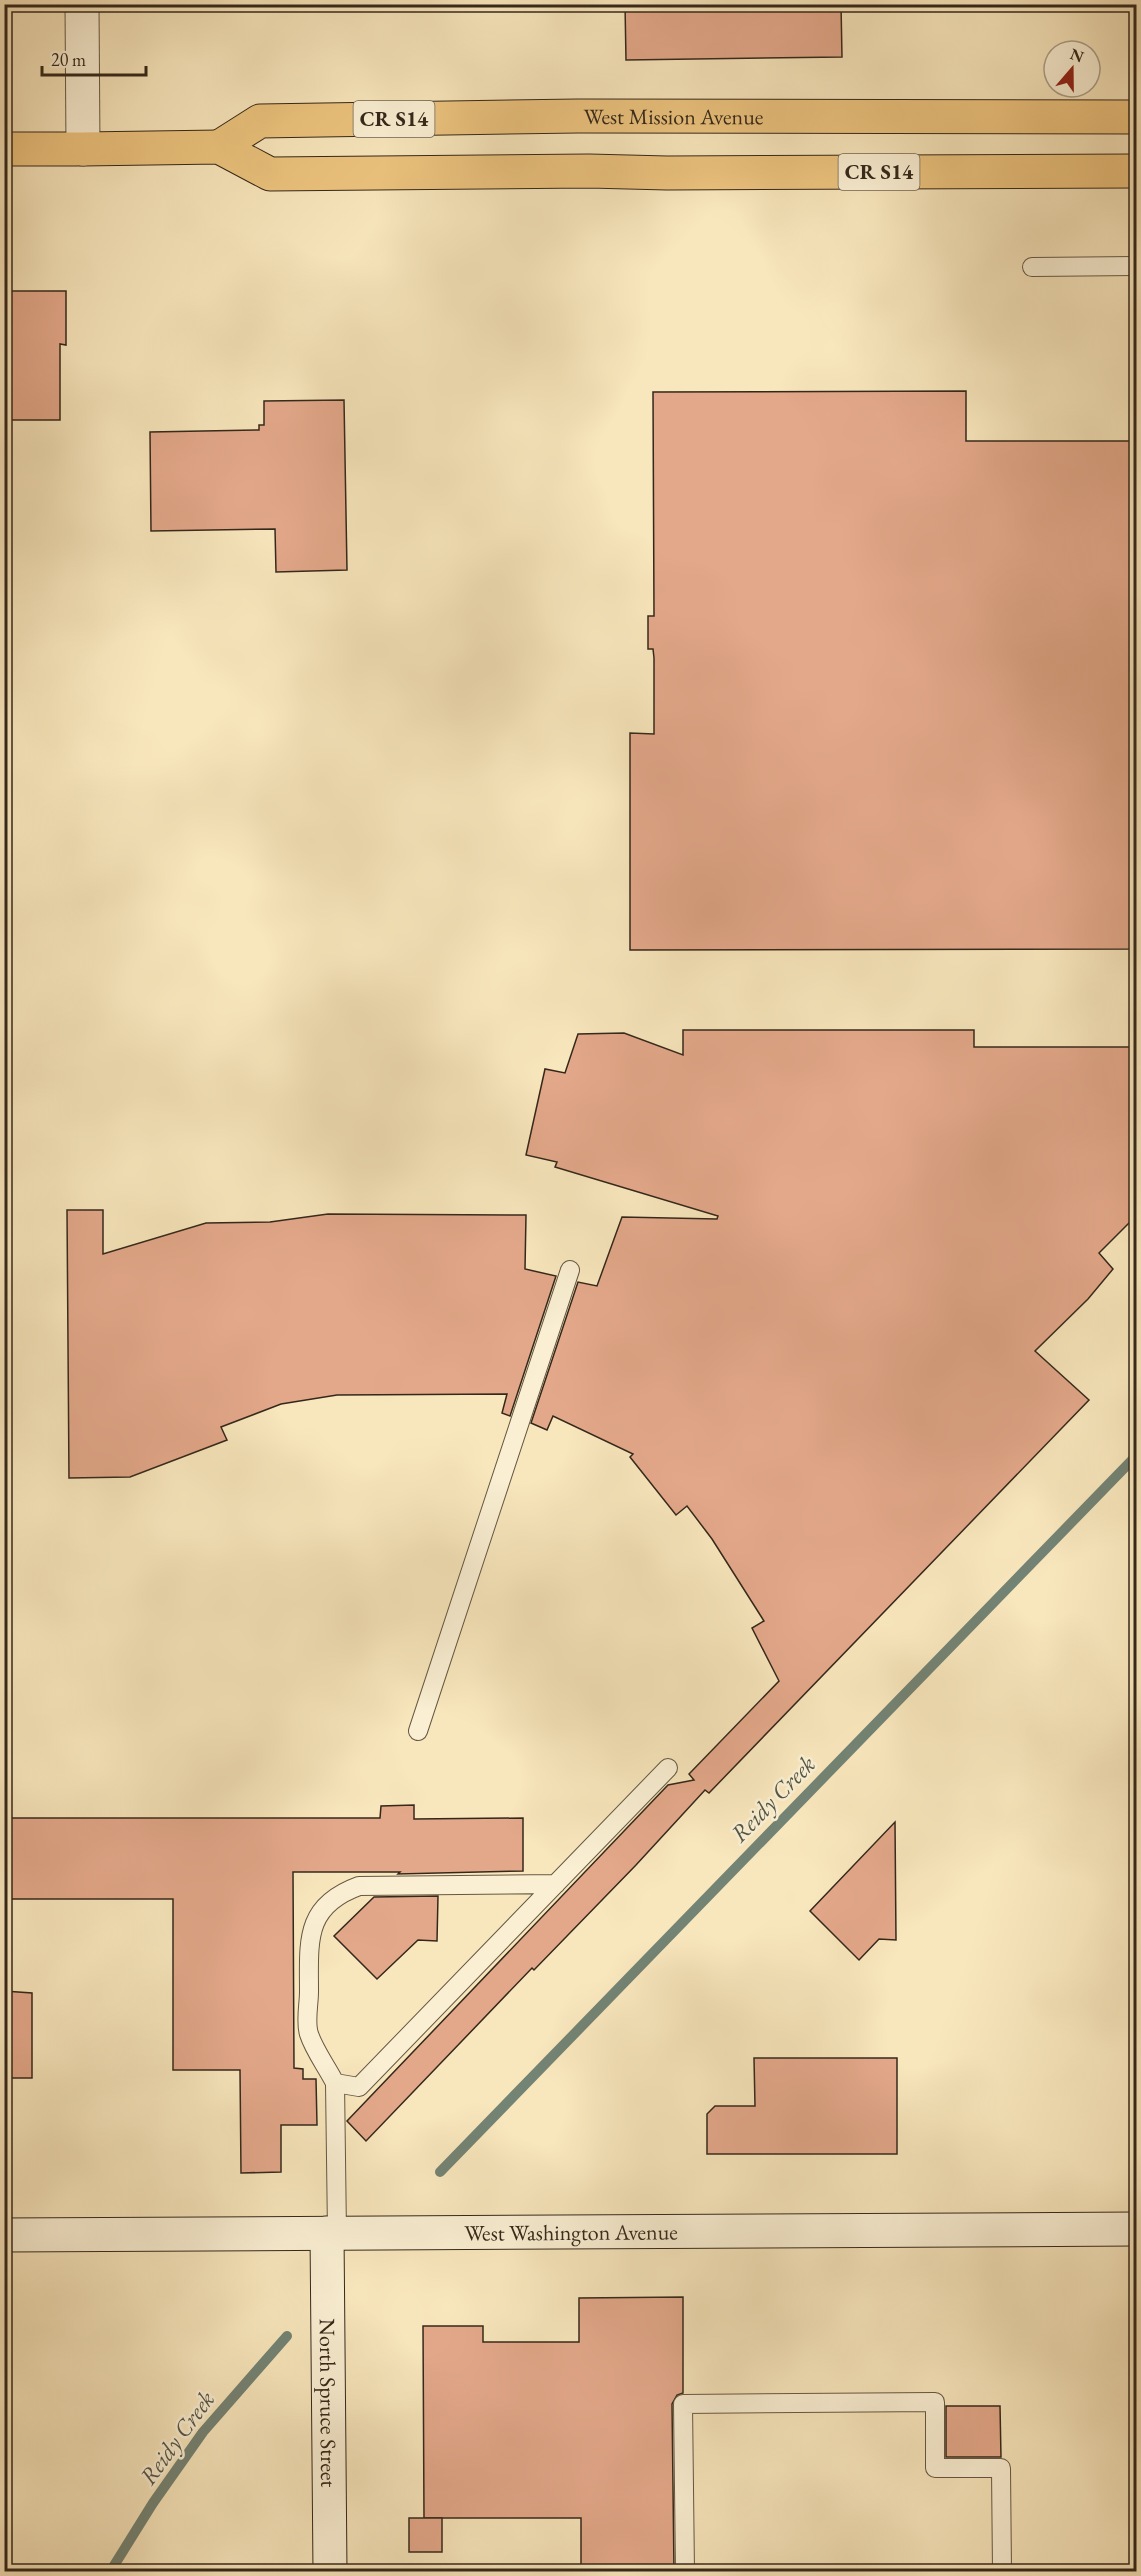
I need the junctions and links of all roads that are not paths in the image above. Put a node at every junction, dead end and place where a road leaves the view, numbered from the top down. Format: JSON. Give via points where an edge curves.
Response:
{"nodes":[{"id":1,"x":82,"y":4,"type":"edge"},
{"id":2,"x":1137,"y":117,"type":"edge"},
{"id":3,"x":219,"y":147,"type":"junction"},
{"id":4,"x":80,"y":149,"type":"junction"},
{"id":5,"x":4,"y":150,"type":"edge"},
{"id":6,"x":1137,"y":171,"type":"edge"},
{"id":7,"x":1137,"y":266,"type":"edge"},
{"id":8,"x":1032,"y":267,"type":"dead end"},
{"id":9,"x":570,"y":1270,"type":"dead end"},
{"id":10,"x":417,"y":1731,"type":"dead end"},
{"id":11,"x":668,"y":1768,"type":"dead end"},
{"id":12,"x":556,"y":1884,"type":"junction"},
{"id":13,"x":335,"y":2083,"type":"junction"},
{"id":14,"x":1137,"y":2229,"type":"edge"},
{"id":15,"x":332,"y":2233,"type":"junction"},
{"id":16,"x":4,"y":2235,"type":"edge"},
{"id":17,"x":330,"y":2571,"type":"edge"},
{"id":18,"x":685,"y":2571,"type":"edge"},
{"id":19,"x":1002,"y":2571,"type":"edge"}],
"edges":[{"from":1,"to":4,"type":"main road"},
{"from":2,"to":3,"type":"main road","name":"West Mission Avenue","number":"CR S14","via":[[578,116],[260,121]]},
{"from":3,"to":4,"type":"main road","number":"CR S14"},
{"from":3,"to":6,"type":"main road","number":"CR S14","via":[[270,174]]},
{"from":4,"to":5,"type":"main road","number":"CR S14"},
{"from":7,"to":8,"type":"lane"},
{"from":9,"to":10,"type":"lane"},
{"from":11,"to":12,"type":"lane"},
{"from":12,"to":13,"type":"lane","via":[[359,2086]]},
{"from":12,"to":13,"type":"lane","via":[[359,1886],[328,1902],[312,1926],[309,1943],[308,2032]]},
{"from":13,"to":15,"type":"lane"},
{"from":14,"to":15,"type":"main road","name":"West Washington Avenue"},
{"from":15,"to":16,"type":"main road","name":"West Washington Avenue"},
{"from":15,"to":17,"type":"main road","name":"North Spruce Street"},
{"from":18,"to":19,"type":"lane","via":[[684,2404],[935,2402],[935,2468],[1001,2468]]}]}
